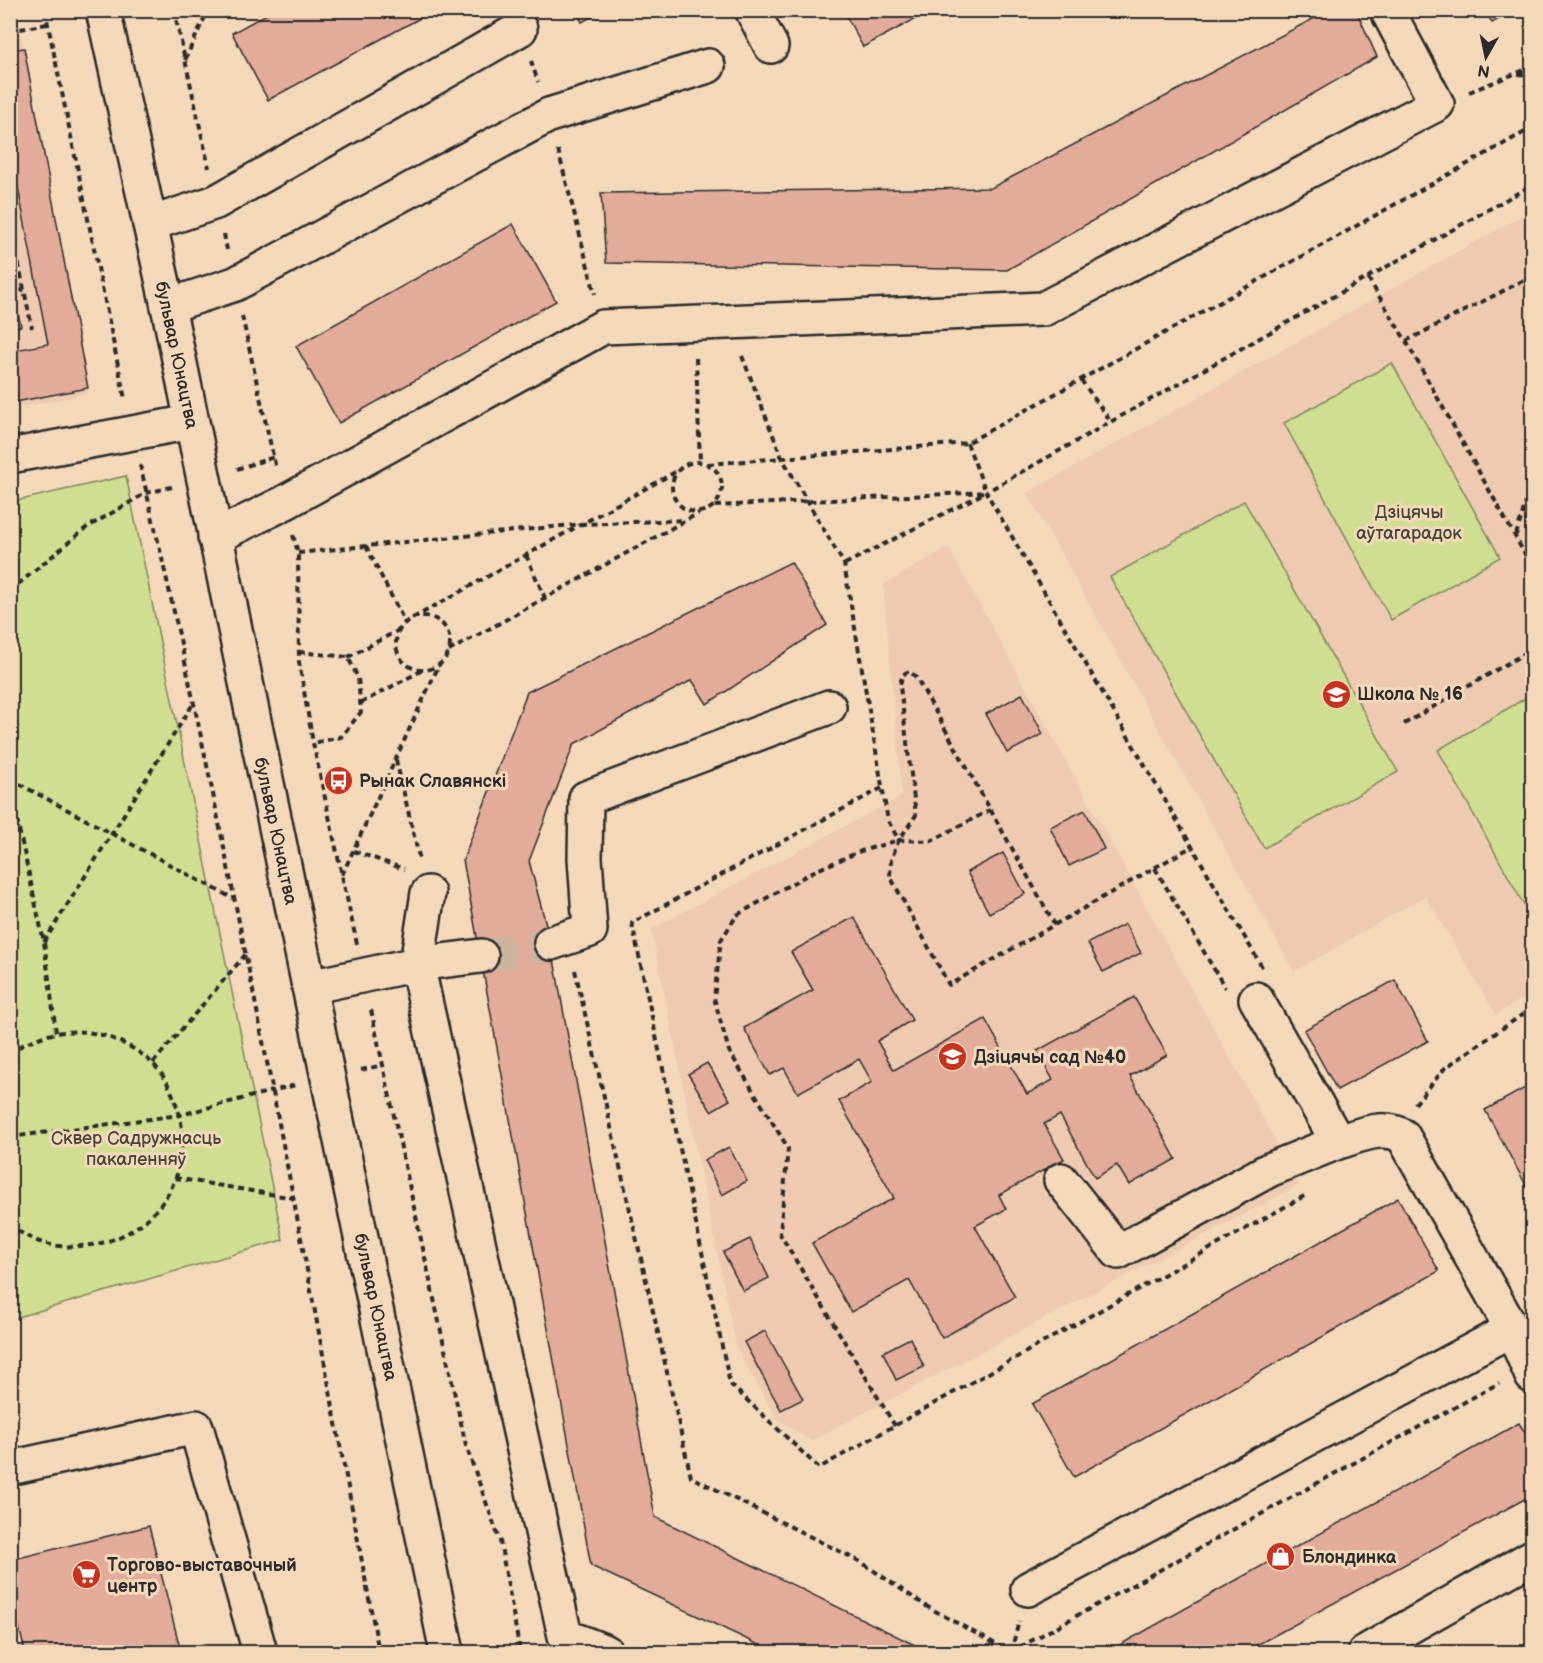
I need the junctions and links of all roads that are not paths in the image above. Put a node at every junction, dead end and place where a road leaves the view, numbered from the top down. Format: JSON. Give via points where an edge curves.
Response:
{"nodes":[{"id":1,"x":103,"y":10,"type":"edge"},
{"id":2,"x":752,"y":10,"type":"edge"},
{"id":3,"x":1387,"y":10,"type":"edge"},
{"id":4,"x":520,"y":29,"type":"road end"},
{"id":5,"x":771,"y":46,"type":"dead end"},
{"id":6,"x":708,"y":66,"type":"dead end"},
{"id":7,"x":150,"y":224,"type":"junction"},
{"id":8,"x":168,"y":306,"type":"junction"},
{"id":9,"x":191,"y":422,"type":"junction"},
{"id":10,"x":10,"y":456,"type":"edge"},
{"id":11,"x":215,"y":537,"type":"junction"},
{"id":12,"x":829,"y":707,"type":"dead end"},
{"id":13,"x":426,"y":885,"type":"road end"},
{"id":14,"x":559,"y":941,"type":"tunnel mouth"},
{"id":15,"x":481,"y":956,"type":"tunnel mouth"},
{"id":16,"x":417,"y":964,"type":"junction"},
{"id":17,"x":1259,"y":984,"type":"road end"},
{"id":18,"x":309,"y":987,"type":"junction"},
{"id":19,"x":1338,"y":1142,"type":"junction"},
{"id":20,"x":1061,"y":1180,"type":"dead end"},
{"id":21,"x":1512,"y":1329,"type":"junction"},
{"id":22,"x":1531,"y":1371,"type":"edge"},
{"id":23,"x":10,"y":1468,"type":"edge"},
{"id":24,"x":1533,"y":1557,"type":"edge"},
{"id":25,"x":1028,"y":1588,"type":"dead end"},
{"id":26,"x":260,"y":1653,"type":"edge"},
{"id":27,"x":447,"y":1653,"type":"edge"},
{"id":28,"x":606,"y":1653,"type":"edge"},
{"id":29,"x":1365,"y":1653,"type":"edge"}],
"edges":[{"from":1,"to":7,"type":"street","name":"бульвар Юнацтва"},
{"from":2,"to":5,"type":"street"},
{"from":3,"to":11,"type":"street","via":[[1437,104],[1043,309],[603,327]]},
{"from":4,"to":7,"type":"street","via":[[216,202]]},
{"from":6,"to":8,"type":"street","via":[[549,115],[235,284]]},
{"from":7,"to":8,"type":"street","name":"бульвар Юнацтва"},
{"from":8,"to":9,"type":"street","name":"бульвар Юнацтва"},
{"from":9,"to":10,"type":"street"},
{"from":9,"to":11,"type":"street","name":"бульвар Юнацтва"},
{"from":11,"to":18,"type":"street","name":"бульвар Юнацтва"},
{"from":12,"to":14,"type":"street","via":[[586,798],[590,930]]},
{"from":13,"to":16,"type":"street"},
{"from":15,"to":16,"type":"street"},
{"from":16,"to":18,"type":"street"},
{"from":16,"to":28,"type":"street","via":[[565,1636]]},
{"from":17,"to":19,"type":"street"},
{"from":18,"to":27,"type":"street","name":"бульвар Юнацтва"},
{"from":19,"to":20,"type":"street","via":[[1269,1170],[1118,1252]]},
{"from":19,"to":21,"type":"street","via":[[1379,1130],[1403,1136]]},
{"from":21,"to":22,"type":"street"},
{"from":21,"to":25,"type":"street"},
{"from":23,"to":26,"type":"street","via":[[196,1427]]},
{"from":24,"to":29,"type":"street"}]}
